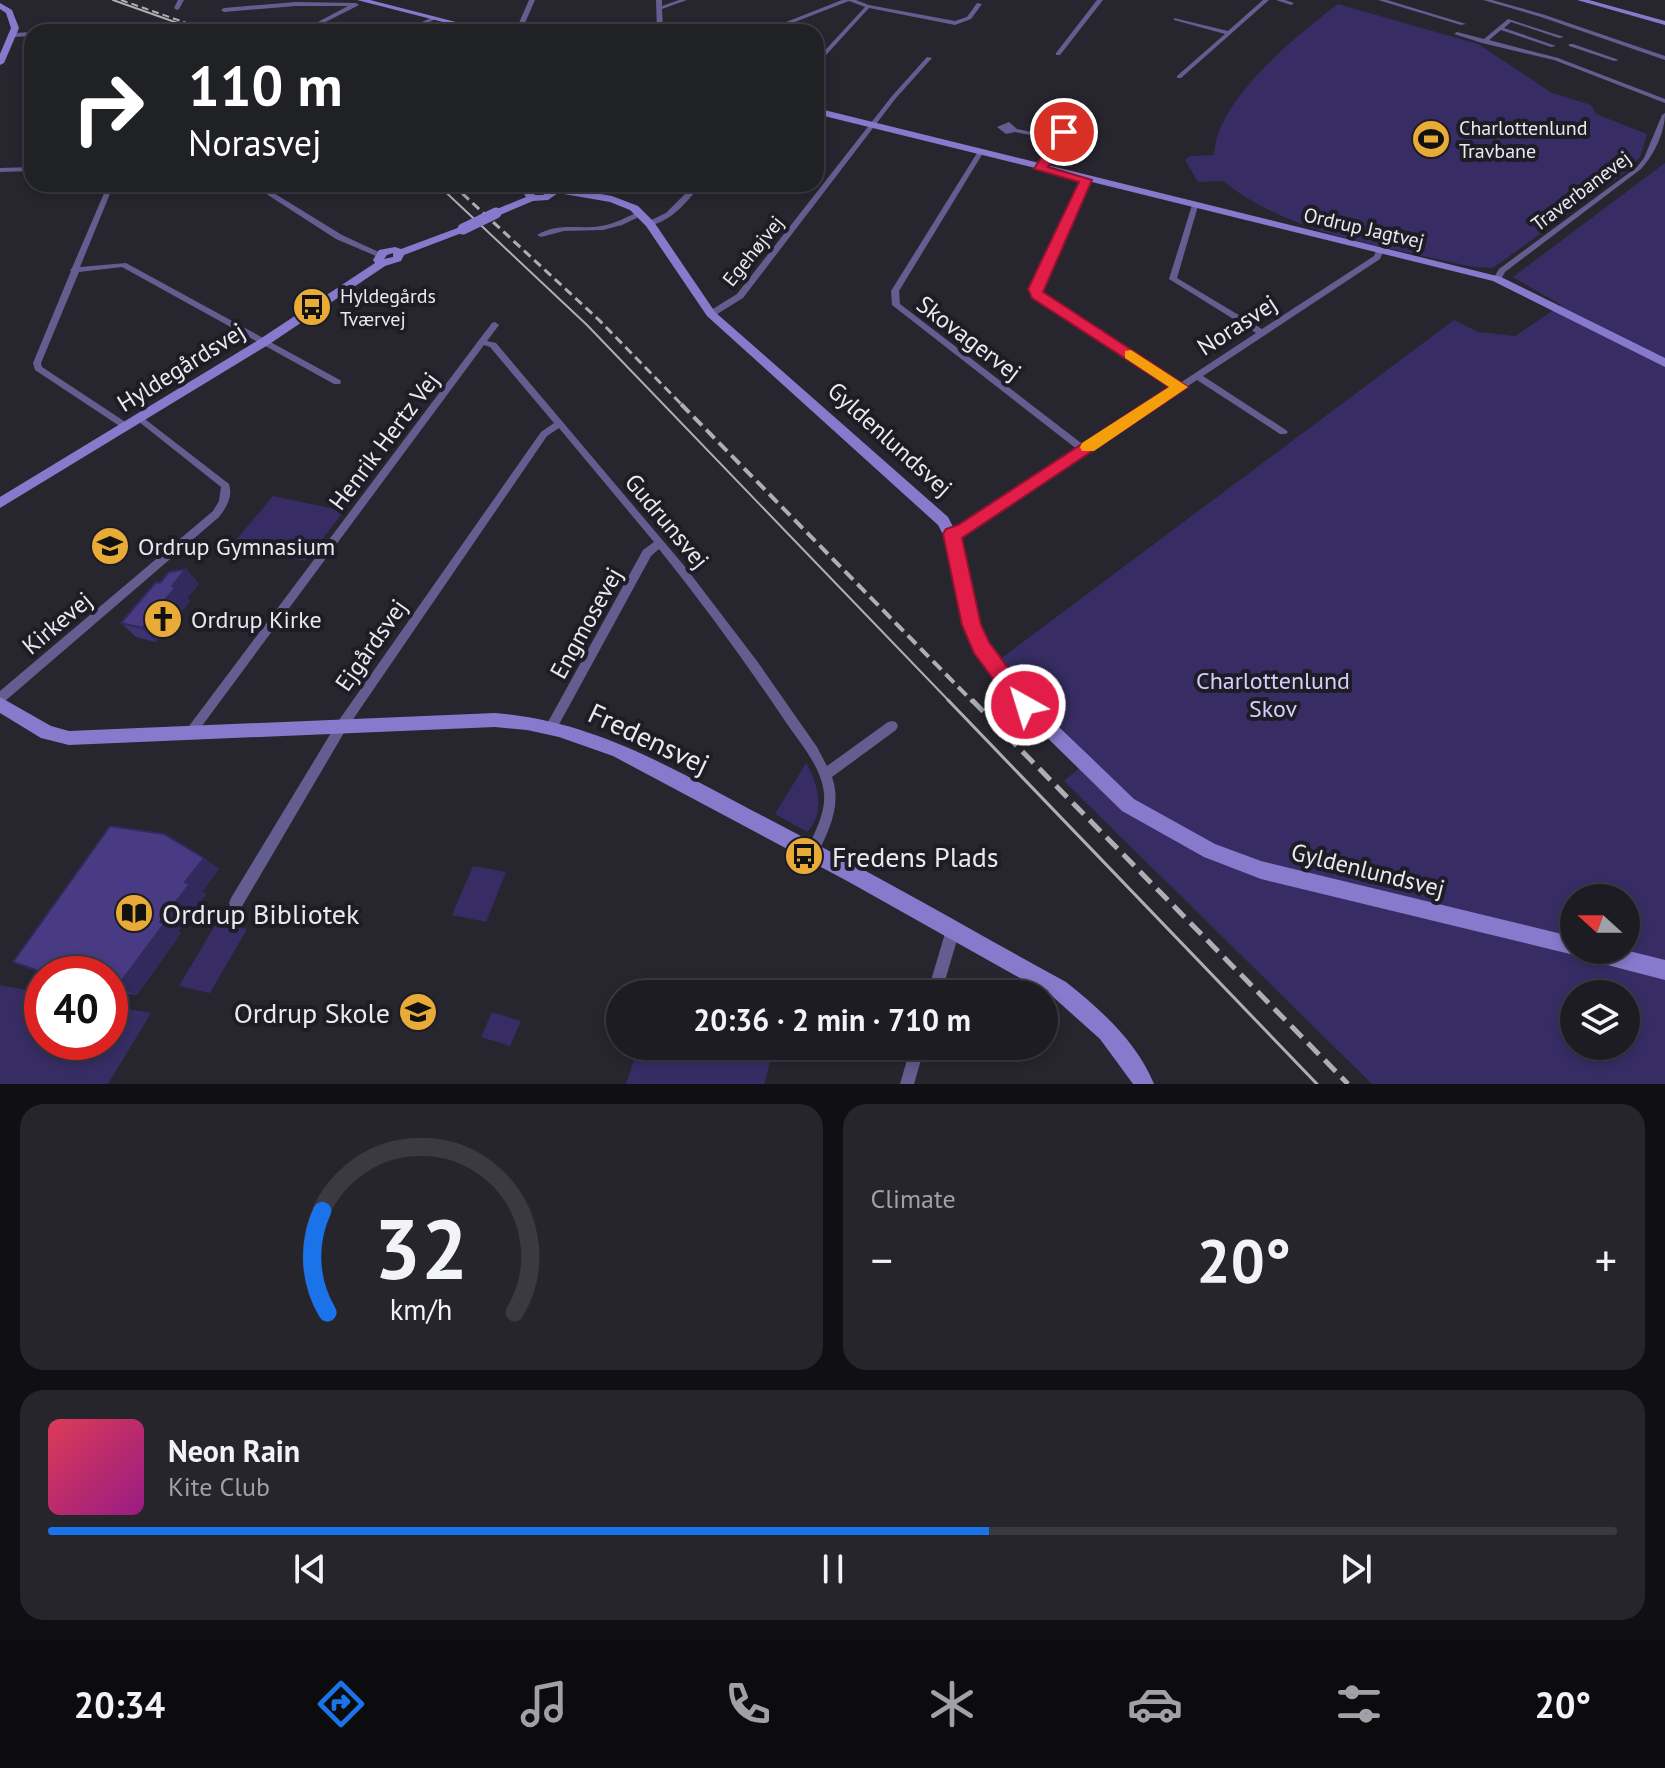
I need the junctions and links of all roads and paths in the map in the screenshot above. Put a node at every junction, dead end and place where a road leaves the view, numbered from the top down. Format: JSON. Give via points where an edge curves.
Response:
{"nodes":[{"id":1,"x":181,"y":0,"type":"edge"},
{"id":2,"x":532,"y":0,"type":"edge"},
{"id":3,"x":659,"y":0,"type":"edge"},
{"id":4,"x":684,"y":0,"type":"edge"},
{"id":5,"x":849,"y":0,"type":"edge"},
{"id":6,"x":1100,"y":0,"type":"edge"},
{"id":7,"x":1266,"y":0,"type":"edge"},
{"id":8,"x":1279,"y":0,"type":"edge"},
{"id":9,"x":1381,"y":0,"type":"edge"},
{"id":10,"x":1486,"y":0,"type":"edge"},
{"id":11,"x":1581,"y":0,"type":"edge"},
{"id":12,"x":1591,"y":0,"type":"edge"},
{"id":13,"x":360,"y":2,"type":"edge"},
{"id":14,"x":1291,"y":3,"type":"dead end"},
{"id":15,"x":979,"y":4,"type":"dead end"},
{"id":16,"x":1,"y":5,"type":"edge"},
{"id":17,"x":868,"y":6,"type":"junction"},
{"id":18,"x":177,"y":8,"type":"dead end"},
{"id":19,"x":660,"y":8,"type":"junction"},
{"id":20,"x":224,"y":10,"type":"dead end"},
{"id":21,"x":435,"y":18,"type":"junction"},
{"id":22,"x":1176,"y":19,"type":"dead end"},
{"id":23,"x":1665,"y":22,"type":"edge"},
{"id":24,"x":317,"y":24,"type":"edge"},
{"id":25,"x":421,"y":24,"type":"edge"},
{"id":26,"x":459,"y":24,"type":"edge"},
{"id":27,"x":522,"y":24,"type":"edge"},
{"id":28,"x":660,"y":24,"type":"edge"},
{"id":29,"x":785,"y":24,"type":"edge"},
{"id":30,"x":1463,"y":24,"type":"dead end"},
{"id":31,"x":1502,"y":29,"type":"junction"},
{"id":32,"x":1229,"y":33,"type":"junction"},
{"id":33,"x":24,"y":34,"type":"edge"},
{"id":34,"x":1457,"y":34,"type":"dead end"},
{"id":35,"x":14,"y":35,"type":"junction"},
{"id":36,"x":1561,"y":37,"type":"dead end"},
{"id":37,"x":1484,"y":42,"type":"junction"},
{"id":38,"x":1571,"y":45,"type":"dead end"},
{"id":39,"x":1553,"y":46,"type":"dead end"},
{"id":40,"x":1593,"y":53,"type":"junction"},
{"id":41,"x":1058,"y":54,"type":"dead end"},
{"id":42,"x":824,"y":55,"type":"edge"},
{"id":43,"x":929,"y":58,"type":"dead end"},
{"id":44,"x":1665,"y":58,"type":"edge"},
{"id":45,"x":1616,"y":60,"type":"dead end"},
{"id":46,"x":0,"y":63,"type":"edge"},
{"id":47,"x":1577,"y":66,"type":"junction"},
{"id":48,"x":1179,"y":77,"type":"dead end"},
{"id":49,"x":1665,"y":101,"type":"edge"},
{"id":50,"x":824,"y":113,"type":"edge"},
{"id":51,"x":1665,"y":115,"type":"edge"},
{"id":52,"x":1073,"y":118,"type":"dead end"},
{"id":53,"x":873,"y":125,"type":"junction"},
{"id":54,"x":1015,"y":130,"type":"dead end"},
{"id":55,"x":1060,"y":139,"type":"junction"},
{"id":56,"x":980,"y":153,"type":"junction"},
{"id":57,"x":24,"y":169,"type":"edge"},
{"id":58,"x":1040,"y":169,"type":"junction"},
{"id":59,"x":0,"y":170,"type":"edge"},
{"id":60,"x":1086,"y":180,"type":"junction"},
{"id":61,"x":824,"y":188,"type":"edge"},
{"id":62,"x":108,"y":192,"type":"edge"},
{"id":63,"x":267,"y":192,"type":"edge"},
{"id":64,"x":530,"y":192,"type":"edge"},
{"id":65,"x":533,"y":192,"type":"edge"},
{"id":66,"x":547,"y":192,"type":"edge"},
{"id":67,"x":574,"y":192,"type":"edge"},
{"id":68,"x":691,"y":192,"type":"edge"},
{"id":69,"x":821,"y":192,"type":"edge"},
{"id":70,"x":1194,"y":206,"type":"junction"},
{"id":71,"x":641,"y":214,"type":"junction"},
{"id":72,"x":650,"y":224,"type":"junction"},
{"id":73,"x":541,"y":235,"type":"dead end"},
{"id":74,"x":1380,"y":250,"type":"junction"},
{"id":75,"x":381,"y":258,"type":"junction"},
{"id":76,"x":74,"y":270,"type":"junction"},
{"id":77,"x":1497,"y":279,"type":"junction"},
{"id":78,"x":711,"y":314,"type":"junction"},
{"id":79,"x":495,"y":325,"type":"dead end"},
{"id":80,"x":1262,"y":333,"type":"junction"},
{"id":81,"x":264,"y":342,"type":"junction"},
{"id":82,"x":482,"y":342,"type":"junction"},
{"id":83,"x":1665,"y":363,"type":"edge"},
{"id":84,"x":1197,"y":376,"type":"junction"},
{"id":85,"x":337,"y":382,"type":"dead end"},
{"id":86,"x":1181,"y":387,"type":"junction"},
{"id":87,"x":141,"y":419,"type":"junction"},
{"id":88,"x":559,"y":424,"type":"junction"},
{"id":89,"x":127,"y":427,"type":"junction"},
{"id":90,"x":1283,"y":432,"type":"dead end"},
{"id":91,"x":1084,"y":450,"type":"junction"},
{"id":92,"x":0,"y":503,"type":"edge"},
{"id":93,"x":952,"y":534,"type":"junction"},
{"id":94,"x":660,"y":543,"type":"junction"},
{"id":95,"x":0,"y":701,"type":"edge"},
{"id":96,"x":552,"y":726,"type":"junction"},
{"id":97,"x":892,"y":726,"type":"dead end"},
{"id":98,"x":341,"y":727,"type":"junction"},
{"id":99,"x":189,"y":734,"type":"junction"},
{"id":100,"x":825,"y":775,"type":"junction"},
{"id":101,"x":813,"y":851,"type":"junction"},
{"id":102,"x":236,"y":903,"type":"dead end"},
{"id":103,"x":953,"y":930,"type":"junction"},
{"id":104,"x":1560,"y":943,"type":"edge"},
{"id":105,"x":1640,"y":964,"type":"edge"},
{"id":106,"x":1665,"y":970,"type":"edge"},
{"id":107,"x":938,"y":980,"type":"edge"},
{"id":108,"x":914,"y":1060,"type":"edge"},
{"id":109,"x":907,"y":1084,"type":"edge"},
{"id":110,"x":1144,"y":1084,"type":"edge"}],
"edges":[{"from":1,"to":18,"type":"street"},
{"from":2,"to":27,"type":"street"},
{"from":3,"to":19,"type":"street"},
{"from":4,"to":19,"type":"street"},
{"from":5,"to":17,"type":"street"},
{"from":5,"to":29,"type":"street"},
{"from":6,"to":41,"type":"street"},
{"from":7,"to":32,"type":"street"},
{"from":8,"to":14,"type":"street"},
{"from":9,"to":30,"type":"street"},
{"from":10,"to":44,"type":"street"},
{"from":11,"to":23,"type":"street"},
{"from":12,"to":23,"type":"street"},
{"from":13,"to":20,"type":"street"},
{"from":13,"to":21,"type":"street"},
{"from":13,"to":24,"type":"street"},
{"from":15,"to":17,"type":"street","via":[[969,18],[955,23]]},
{"from":16,"to":35,"type":"street","via":[[12,18]]},
{"from":17,"to":42,"type":"street"},
{"from":19,"to":28,"type":"street"},
{"from":21,"to":25,"type":"street"},
{"from":21,"to":26,"type":"street"},
{"from":22,"to":32,"type":"street"},
{"from":31,"to":36,"type":"street","via":[[1510,20]]},
{"from":31,"to":37,"type":"street"},
{"from":31,"to":39,"type":"street"},
{"from":32,"to":48,"type":"street"},
{"from":33,"to":35,"type":"street"},
{"from":34,"to":37,"type":"street"},
{"from":35,"to":46,"type":"street"},
{"from":37,"to":47,"type":"street"},
{"from":38,"to":40,"type":"street"},
{"from":40,"to":45,"type":"street"},
{"from":40,"to":47,"type":"street"},
{"from":43,"to":53,"type":"street"},
{"from":47,"to":49,"type":"street"},
{"from":50,"to":53,"type":"street","name":"Ordrup Jagtvej"},
{"from":51,"to":77,"type":"street","name":"Traverbanevej","via":[[1639,168]]},
{"from":52,"to":55,"type":"street"},
{"from":53,"to":56,"type":"street","name":"Ordrup Jagtvej"},
{"from":53,"to":61,"type":"street","name":"Egehøjvej"},
{"from":54,"to":55,"type":"street"},
{"from":55,"to":58,"type":"street"},
{"from":56,"to":58,"type":"street","name":"Ordrup Jagtvej"},
{"from":56,"to":91,"type":"street","name":"Skovagervej","via":[[895,291],[896,305]]},
{"from":57,"to":59,"type":"street"},
{"from":58,"to":60,"type":"street","name":"Ordrup Jagtvej"},
{"from":60,"to":70,"type":"street","name":"Ordrup Jagtvej"},
{"from":60,"to":86,"type":"street","via":[[1035,289],[1037,295]]},
{"from":62,"to":76,"type":"street"},
{"from":63,"to":75,"type":"street"},
{"from":64,"to":75,"type":"street","name":"Hyldegårdsvej","bridge":true,"via":[[508,208],[400,253],[397,259]]},
{"from":65,"to":66,"type":"street","name":"Gyldenlundsvej","via":[[544,199]]},
{"from":67,"to":71,"type":"street","name":"Gyldenlundsvej","via":[[624,203]]},
{"from":68,"to":72,"type":"street","via":[[669,215]]},
{"from":69,"to":78,"type":"street","name":"Egehøjvej","via":[[740,296]]},
{"from":70,"to":74,"type":"street","name":"Ordrup Jagtvej"},
{"from":70,"to":80,"type":"street","via":[[1173,279]]},
{"from":71,"to":72,"type":"street","name":"Gyldenlundsvej"},
{"from":71,"to":73,"type":"street","via":[[599,229],[560,228]]},
{"from":72,"to":78,"type":"street","name":"Gyldenlundsvej"},
{"from":74,"to":77,"type":"street","name":"Ordrup Jagtvej"},
{"from":74,"to":80,"type":"street","name":"Norasvej"},
{"from":75,"to":81,"type":"street","name":"Hyldegårdsvej"},
{"from":76,"to":81,"type":"street","via":[[123,265]]},
{"from":76,"to":89,"type":"street","via":[[37,367]]},
{"from":77,"to":83,"type":"street","name":"Ordrup Jagtvej"},
{"from":78,"to":93,"type":"street","name":"Gyldenlundsvej","via":[[934,512]]},
{"from":79,"to":82,"type":"street","name":"Henrik Hertz Vej"},
{"from":80,"to":84,"type":"street","name":"Norasvej"},
{"from":81,"to":85,"type":"street"},
{"from":81,"to":87,"type":"street","name":"Hyldegårdsvej"},
{"from":82,"to":88,"type":"street","name":"Gudrunsvej","via":[[493,345]]},
{"from":82,"to":99,"type":"street","name":"Henrik Hertz Vej"},
{"from":84,"to":86,"type":"street","name":"Norasvej"},
{"from":84,"to":90,"type":"street"},
{"from":86,"to":91,"type":"street","name":"Norasvej"},
{"from":87,"to":89,"type":"street","name":"Hyldegårdsvej"},
{"from":87,"to":95,"type":"street","name":"Kirkevej","via":[[226,486],[223,504]]},
{"from":88,"to":94,"type":"street","name":"Gudrunsvej"},
{"from":88,"to":98,"type":"street","name":"Ejgårdsvej","via":[[544,434]]},
{"from":89,"to":92,"type":"street","name":"Hyldegårdsvej"},
{"from":91,"to":93,"type":"street","name":"Norasvej"},
{"from":93,"to":104,"type":"street","name":"Gyldenlundsvej","via":[[965,603],[981,647],[1025,705],[1128,805],[1210,851],[1261,870]]},
{"from":94,"to":96,"type":"street","name":"Engmosevej","via":[[647,553]]},
{"from":94,"to":100,"type":"street","name":"Gudrunsvej","via":[[737,641]]},
{"from":95,"to":99,"type":"street","name":"Fredensvej","via":[[47,733],[69,738]]},
{"from":96,"to":98,"type":"street","name":"Fredensvej","via":[[495,720]]},
{"from":96,"to":101,"type":"street","name":"Fredensvej","via":[[615,748]]},
{"from":97,"to":100,"type":"street"},
{"from":98,"to":99,"type":"street","name":"Fredensvej"},
{"from":98,"to":102,"type":"street","name":"Ejgårdsvej"},
{"from":100,"to":101,"type":"street","via":[[829,809]]},
{"from":101,"to":103,"type":"street","name":"Fredensvej"},
{"from":103,"to":107,"type":"street"},
{"from":103,"to":110,"type":"street","name":"Fredensvej","via":[[1088,1011]]},
{"from":105,"to":106,"type":"street"},
{"from":108,"to":109,"type":"street"}]}
